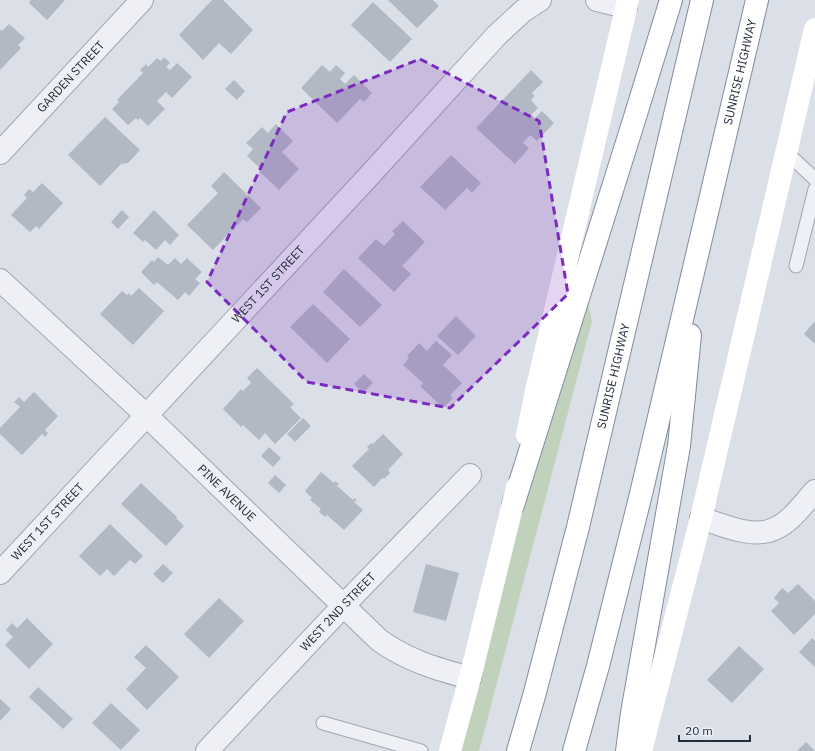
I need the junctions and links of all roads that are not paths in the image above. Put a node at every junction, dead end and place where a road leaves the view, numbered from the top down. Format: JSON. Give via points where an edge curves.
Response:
{"nodes":[{"id":1,"x":142,"y":0,"type":"edge"},
{"id":2,"x":540,"y":0,"type":"edge"},
{"id":3,"x":597,"y":0,"type":"edge"},
{"id":4,"x":670,"y":0,"type":"edge"},
{"id":5,"x":702,"y":0,"type":"edge"},
{"id":6,"x":757,"y":0,"type":"edge"},
{"id":7,"x":627,"y":4,"type":"edge"},
{"id":8,"x":815,"y":29,"type":"edge"},
{"id":9,"x":0,"y":153,"type":"edge"},
{"id":10,"x":787,"y":153,"type":"junction"},
{"id":11,"x":815,"y":179,"type":"edge"},
{"id":12,"x":815,"y":189,"type":"edge"},
{"id":13,"x":699,"y":250,"type":"junction"},
{"id":14,"x":796,"y":266,"type":"dead end"},
{"id":15,"x":0,"y":280,"type":"edge"},
{"id":16,"x":147,"y":416,"type":"junction"},
{"id":17,"x":470,"y":475,"type":"dead end"},
{"id":18,"x":815,"y":491,"type":"edge"},
{"id":19,"x":513,"y":505,"type":"junction"},
{"id":20,"x":701,"y":518,"type":"junction"},
{"id":21,"x":0,"y":573,"type":"edge"},
{"id":22,"x":344,"y":605,"type":"junction"},
{"id":23,"x":470,"y":678,"type":"junction"},
{"id":24,"x":323,"y":723,"type":"dead end"},
{"id":25,"x":207,"y":751,"type":"edge"},
{"id":26,"x":421,"y":751,"type":"edge"},
{"id":27,"x":450,"y":751,"type":"edge"},
{"id":28,"x":518,"y":751,"type":"edge"},
{"id":29,"x":574,"y":751,"type":"edge"},
{"id":30,"x":627,"y":751,"type":"edge"},
{"id":31,"x":640,"y":751,"type":"edge"}],
"edges":[{"from":1,"to":9,"type":"street","name":"GARDEN STREET"},
{"from":2,"to":16,"type":"street","name":"WEST 1ST STREET","via":[[522,11],[497,35],[374,172]]},
{"from":3,"to":7,"type":"street"},
{"from":4,"to":19,"type":"main road"},
{"from":5,"to":28,"type":"main road","name":"SUNRISE HIGHWAY","via":[[578,527]]},
{"from":6,"to":13,"type":"main road","name":"SUNRISE HIGHWAY"},
{"from":7,"to":19,"type":"main road","via":[[536,391]]},
{"from":8,"to":10,"type":"main road"},
{"from":10,"to":11,"type":"lane"},
{"from":10,"to":20,"type":"main road"},
{"from":12,"to":14,"type":"lane"},
{"from":13,"to":29,"type":"main road","name":"SUNRISE HIGHWAY","via":[[619,583]]},
{"from":13,"to":30,"type":"main road","via":[[679,446]]},
{"from":15,"to":16,"type":"street","name":"PINE AVENUE"},
{"from":16,"to":21,"type":"street","name":"WEST 1ST STREET"},
{"from":16,"to":22,"type":"street","name":"PINE AVENUE"},
{"from":17,"to":22,"type":"street","name":"WEST 2ND STREET"},
{"from":18,"to":20,"type":"street","via":[[792,516],[774,529],[762,532],[735,529]]},
{"from":19,"to":23,"type":"main road"},
{"from":20,"to":31,"type":"main road"},
{"from":22,"to":23,"type":"street","name":"PINE AVENUE","via":[[392,650],[407,658]]},
{"from":22,"to":25,"type":"street","name":"WEST 2ND STREET"},
{"from":23,"to":27,"type":"main road"},
{"from":24,"to":26,"type":"lane"}]}
